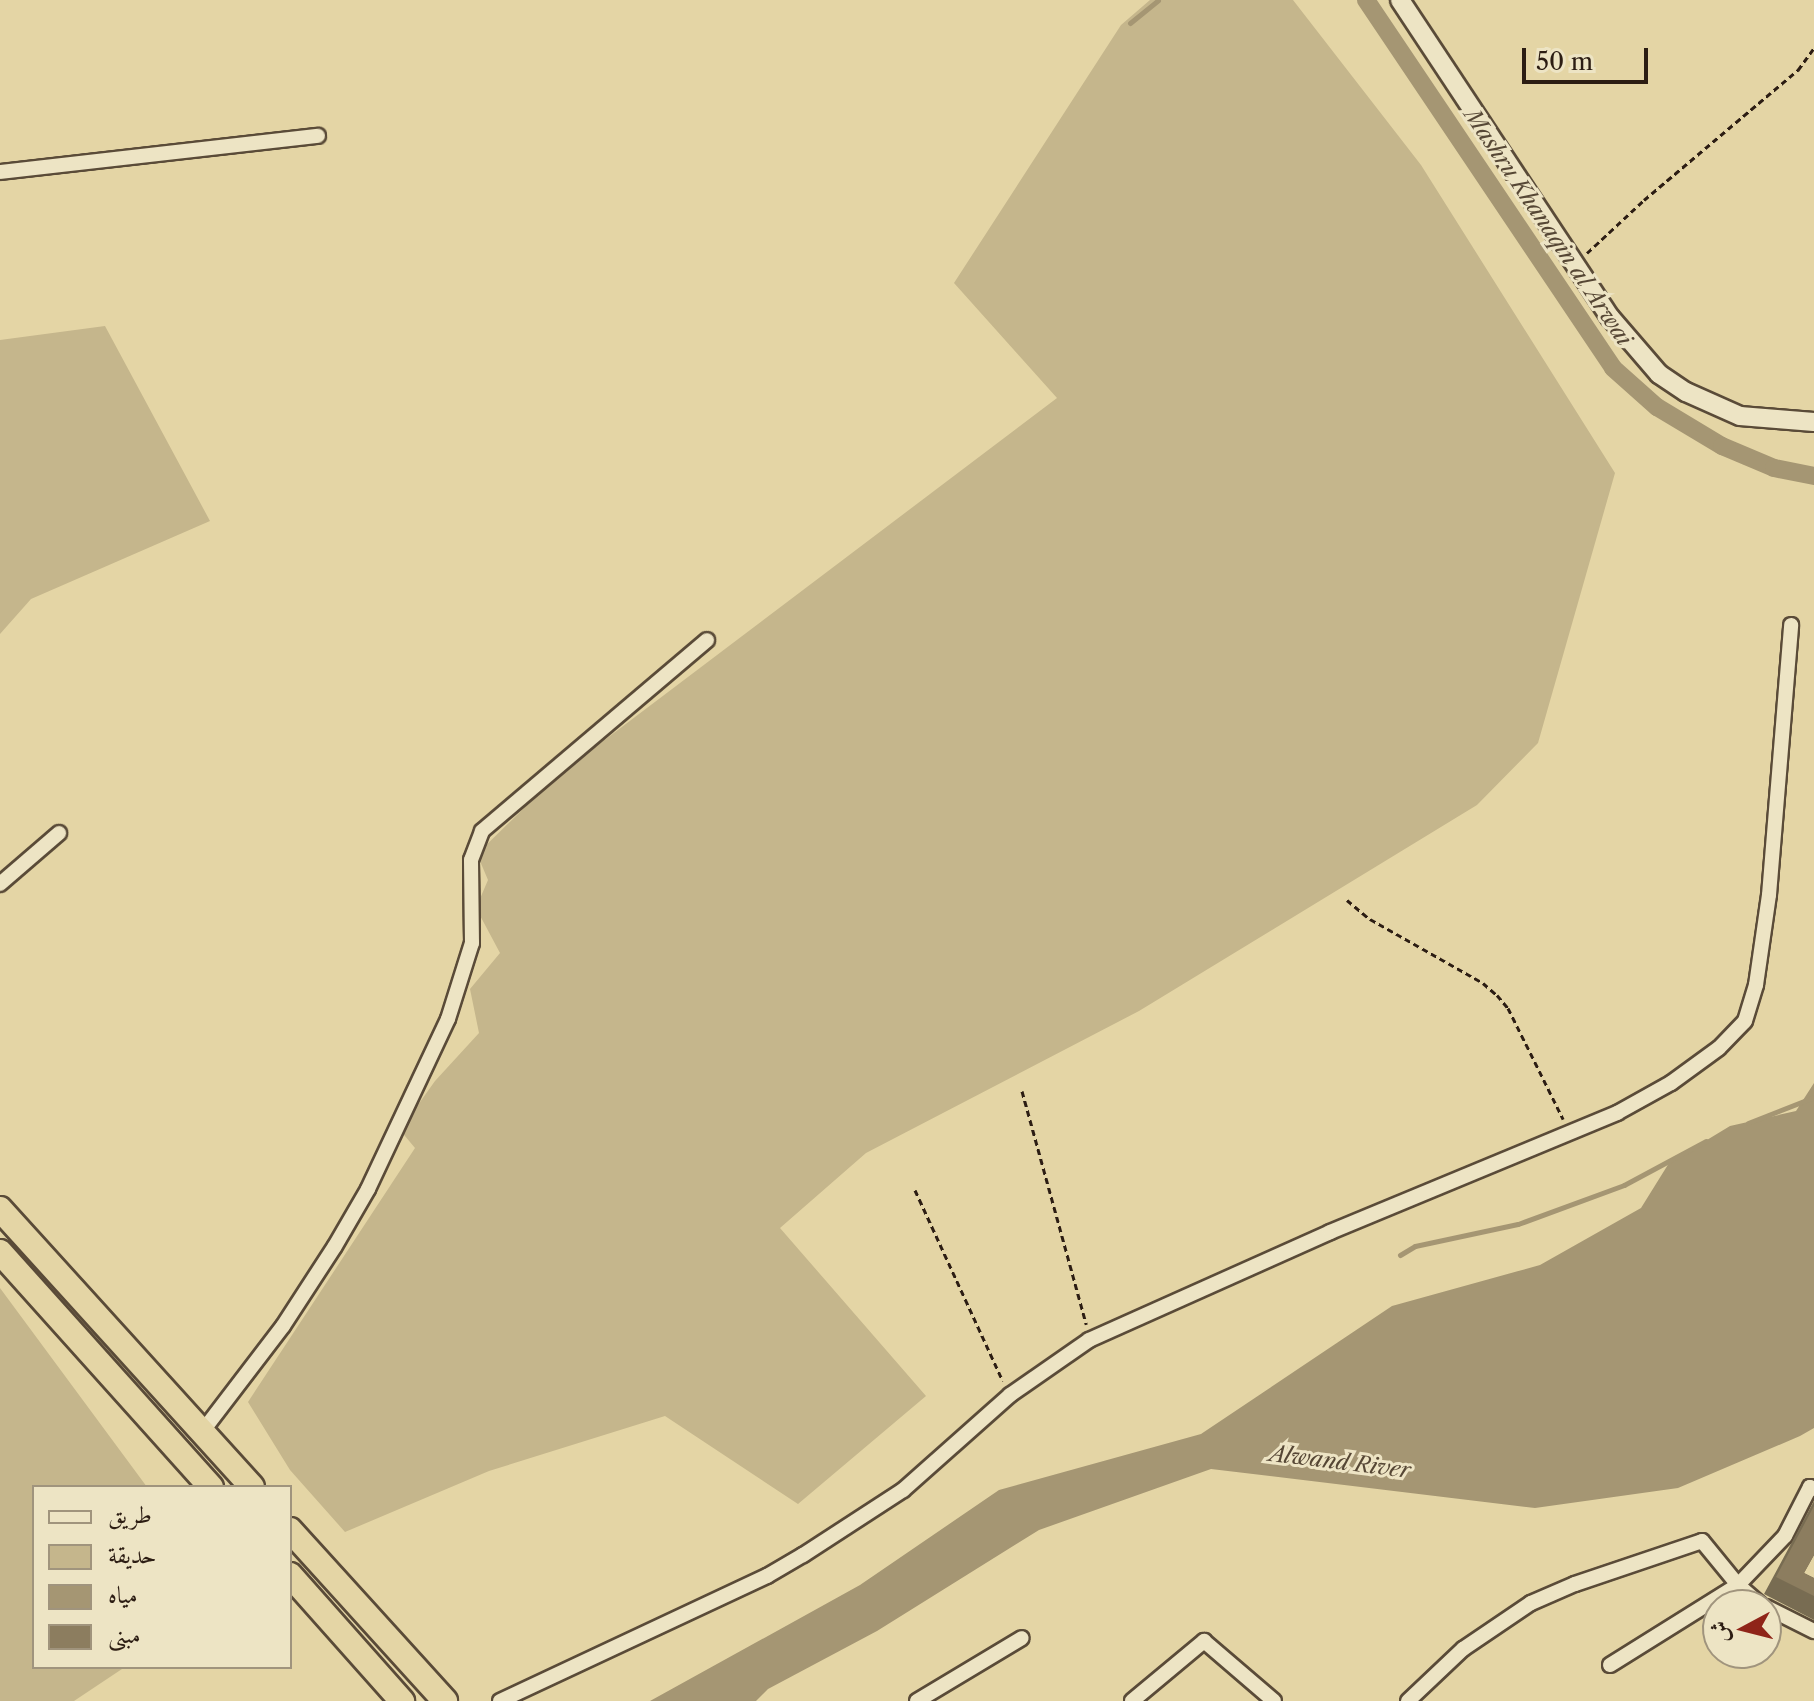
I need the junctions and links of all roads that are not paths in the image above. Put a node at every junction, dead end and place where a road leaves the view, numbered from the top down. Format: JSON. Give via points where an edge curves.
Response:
{"nodes":[{"id":1,"x":1400,"y":0,"type":"edge"},
{"id":2,"x":318,"y":136,"type":"dead end"},
{"id":3,"x":0,"y":172,"type":"edge"},
{"id":4,"x":1814,"y":422,"type":"edge"},
{"id":5,"x":1791,"y":625,"type":"dead end"},
{"id":6,"x":707,"y":640,"type":"dead end"},
{"id":7,"x":59,"y":833,"type":"dead end"},
{"id":8,"x":0,"y":884,"type":"edge"},
{"id":9,"x":0,"y":1209,"type":"edge"},
{"id":10,"x":0,"y":1252,"type":"edge"},
{"id":11,"x":202,"y":1432,"type":"junction"},
{"id":12,"x":209,"y":1485,"type":"edge"},
{"id":13,"x":250,"y":1485,"type":"edge"},
{"id":14,"x":1814,"y":1489,"type":"edge"},
{"id":15,"x":292,"y":1532,"type":"edge"},
{"id":16,"x":292,"y":1577,"type":"edge"},
{"id":17,"x":1738,"y":1585,"type":"junction"},
{"id":18,"x":1743,"y":1589,"type":"edge"},
{"id":19,"x":1782,"y":1615,"type":"edge"},
{"id":20,"x":1814,"y":1631,"type":"edge"},
{"id":21,"x":1022,"y":1638,"type":"dead end"},
{"id":22,"x":1610,"y":1665,"type":"dead end"},
{"id":23,"x":402,"y":1701,"type":"edge"},
{"id":24,"x":445,"y":1701,"type":"edge"},
{"id":25,"x":500,"y":1701,"type":"edge"},
{"id":26,"x":917,"y":1701,"type":"edge"},
{"id":27,"x":1132,"y":1701,"type":"edge"},
{"id":28,"x":1274,"y":1701,"type":"edge"},
{"id":29,"x":1408,"y":1701,"type":"edge"}],
"edges":[{"from":1,"to":4,"type":"street","via":[[1575,264],[1634,348],[1659,374],[1740,416]]},
{"from":2,"to":3,"type":"street"},
{"from":5,"to":25,"type":"street","via":[[1769,895],[1756,985],[1745,1021],[1719,1048],[1617,1113],[1330,1232],[1089,1340],[1010,1395],[903,1490],[803,1555]]},
{"from":6,"to":11,"type":"street","via":[[482,831],[471,860],[472,943],[448,1019],[368,1189],[335,1246],[283,1326]]},
{"from":7,"to":8,"type":"street"},
{"from":9,"to":11,"type":"highway"},
{"from":10,"to":12,"type":"highway"},
{"from":11,"to":13,"type":"highway"},
{"from":14,"to":17,"type":"street","via":[[1810,1487],[1785,1536]]},
{"from":15,"to":24,"type":"highway"},
{"from":16,"to":23,"type":"highway"},
{"from":17,"to":18,"type":"street"},
{"from":17,"to":22,"type":"street"},
{"from":17,"to":29,"type":"street","via":[[1702,1541],[1575,1584],[1496,1624]]},
{"from":19,"to":20,"type":"street"},
{"from":21,"to":26,"type":"street"},
{"from":27,"to":28,"type":"street","via":[[1204,1641]]}]}
